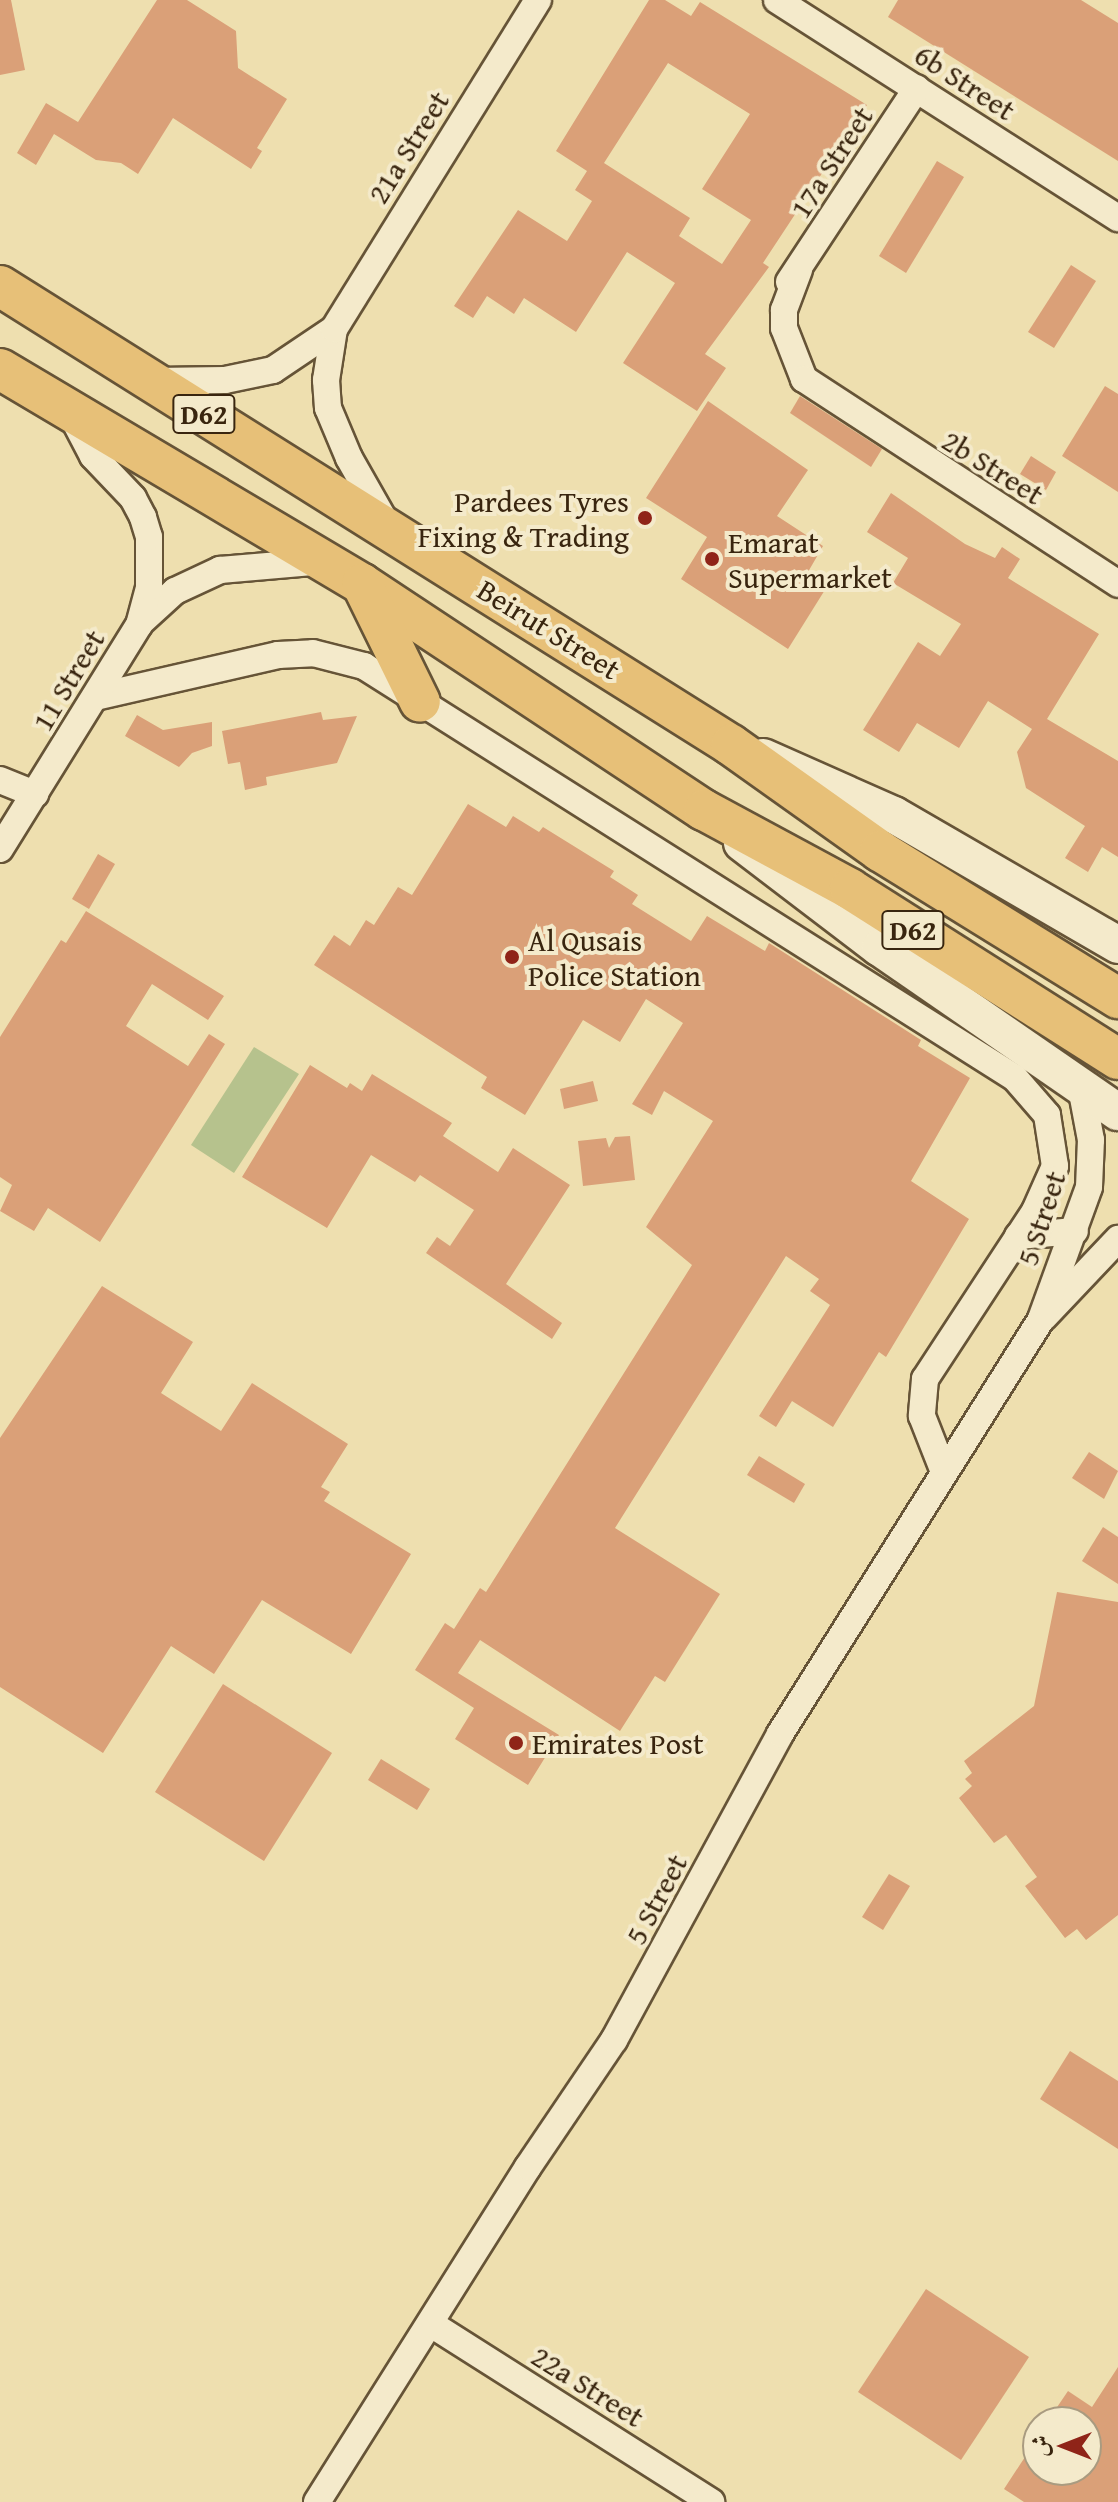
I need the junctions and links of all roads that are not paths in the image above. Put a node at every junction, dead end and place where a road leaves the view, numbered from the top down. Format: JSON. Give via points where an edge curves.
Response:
{"nodes":[{"id":1,"x":538,"y":0,"type":"edge"},
{"id":2,"x":777,"y":0,"type":"edge"},
{"id":3,"x":917,"y":88,"type":"junction"},
{"id":4,"x":1118,"y":218,"type":"edge"},
{"id":5,"x":799,"y":270,"type":"joint"},
{"id":6,"x":0,"y":286,"type":"edge"},
{"id":7,"x":334,"y":329,"type":"junction"},
{"id":8,"x":0,"y":369,"type":"edge"},
{"id":9,"x":151,"y":381,"type":"junction"},
{"id":10,"x":70,"y":412,"type":"junction"},
{"id":11,"x":389,"y":528,"type":"junction"},
{"id":12,"x":325,"y":561,"type":"junction"},
{"id":13,"x":362,"y":584,"type":"junction"},
{"id":14,"x":1118,"y":584,"type":"edge"},
{"id":15,"x":139,"y":625,"type":"junction"},
{"id":16,"x":95,"y":697,"type":"junction"},
{"id":17,"x":420,"y":702,"type":"junction"},
{"id":18,"x":731,"y":745,"type":"junction"},
{"id":19,"x":0,"y":780,"type":"edge"},
{"id":20,"x":35,"y":794,"type":"junction"},
{"id":21,"x":704,"y":810,"type":"junction"},
{"id":22,"x":9,"y":814,"type":"edge"},
{"id":23,"x":0,"y":849,"type":"edge"},
{"id":24,"x":1118,"y":945,"type":"edge"},
{"id":25,"x":1118,"y":998,"type":"edge"},
{"id":26,"x":1118,"y":1059,"type":"edge"},
{"id":27,"x":1024,"y":1066,"type":"junction"},
{"id":28,"x":1081,"y":1087,"type":"junction"},
{"id":29,"x":1118,"y":1112,"type":"edge"},
{"id":30,"x":1075,"y":1231,"type":"junction"},
{"id":31,"x":1018,"y":1236,"type":"junction"},
{"id":32,"x":1118,"y":1239,"type":"edge"},
{"id":33,"x":1041,"y":1319,"type":"junction"},
{"id":34,"x":944,"y":1472,"type":"junction"},
{"id":35,"x":431,"y":2324,"type":"junction"},
{"id":36,"x":317,"y":2502,"type":"edge"},
{"id":37,"x":711,"y":2502,"type":"edge"}],
"edges":[{"from":1,"to":7,"type":"street","name":"21a Street"},
{"from":2,"to":3,"type":"street","name":"6b Street"},
{"from":3,"to":4,"type":"street","name":"6b Street"},
{"from":3,"to":5,"type":"street","name":"17a Street"},
{"from":5,"to":14,"type":"street","name":"2b Street","via":[[774,306],[769,342],[784,376]]},
{"from":6,"to":9,"type":"main road","name":"Beirut Street","number":"D62"},
{"from":7,"to":9,"type":"street","name":"21a Street","via":[[295,360],[261,374]]},
{"from":7,"to":11,"type":"street","name":"21a Street","via":[[326,380],[328,408]]},
{"from":8,"to":10,"type":"main road","number":"D62"},
{"from":9,"to":11,"type":"main road","name":"Beirut Street","number":"D62"},
{"from":10,"to":12,"type":"main road","number":"D62"},
{"from":10,"to":15,"type":"street","name":"11 Street","via":[[93,456],[133,498],[143,517],[151,567]]},
{"from":11,"to":18,"type":"main road","name":"Beirut Street","number":"D62"},
{"from":12,"to":13,"type":"main road","number":"D62"},
{"from":12,"to":15,"type":"street","name":"11 Street","via":[[220,570],[175,591]]},
{"from":13,"to":17,"type":"main road"},
{"from":13,"to":21,"type":"main road","number":"D62"},
{"from":15,"to":16,"type":"street","name":"11 Street"},
{"from":16,"to":17,"type":"street","via":[[296,653],[364,666]]},
{"from":16,"to":20,"type":"street","name":"11 Street"},
{"from":17,"to":27,"type":"street"},
{"from":18,"to":24,"type":"main road","name":"Beirut Street","number":"D62","via":[[894,815]]},
{"from":18,"to":25,"type":"main road","name":"Beirut Street","number":"D62","via":[[867,842]]},
{"from":19,"to":20,"type":"street"},
{"from":20,"to":22,"type":"street","name":"11 Street"},
{"from":21,"to":26,"type":"main road","number":"D62","via":[[850,889]]},
{"from":21,"to":27,"type":"main road","number":"D62"},
{"from":22,"to":23,"type":"street","name":"11 Street"},
{"from":27,"to":28,"type":"main road","number":"D62"},
{"from":27,"to":31,"type":"street","via":[[1055,1140],[1055,1166]]},
{"from":28,"to":29,"type":"main road","number":"D62"},
{"from":28,"to":30,"type":"street","name":"5 Street","via":[[1091,1167]]},
{"from":30,"to":31,"type":"street"},
{"from":30,"to":33,"type":"street","name":"5 Street"},
{"from":31,"to":34,"type":"street","via":[[925,1379],[922,1416]]},
{"from":32,"to":33,"type":"street","name":"5 Street"},
{"from":33,"to":34,"type":"street","name":"5 Street"},
{"from":34,"to":35,"type":"street","name":"5 Street","via":[[780,1734],[614,2040]]},
{"from":35,"to":36,"type":"street","name":"5 Street"},
{"from":35,"to":37,"type":"street","name":"22a Street"}]}
